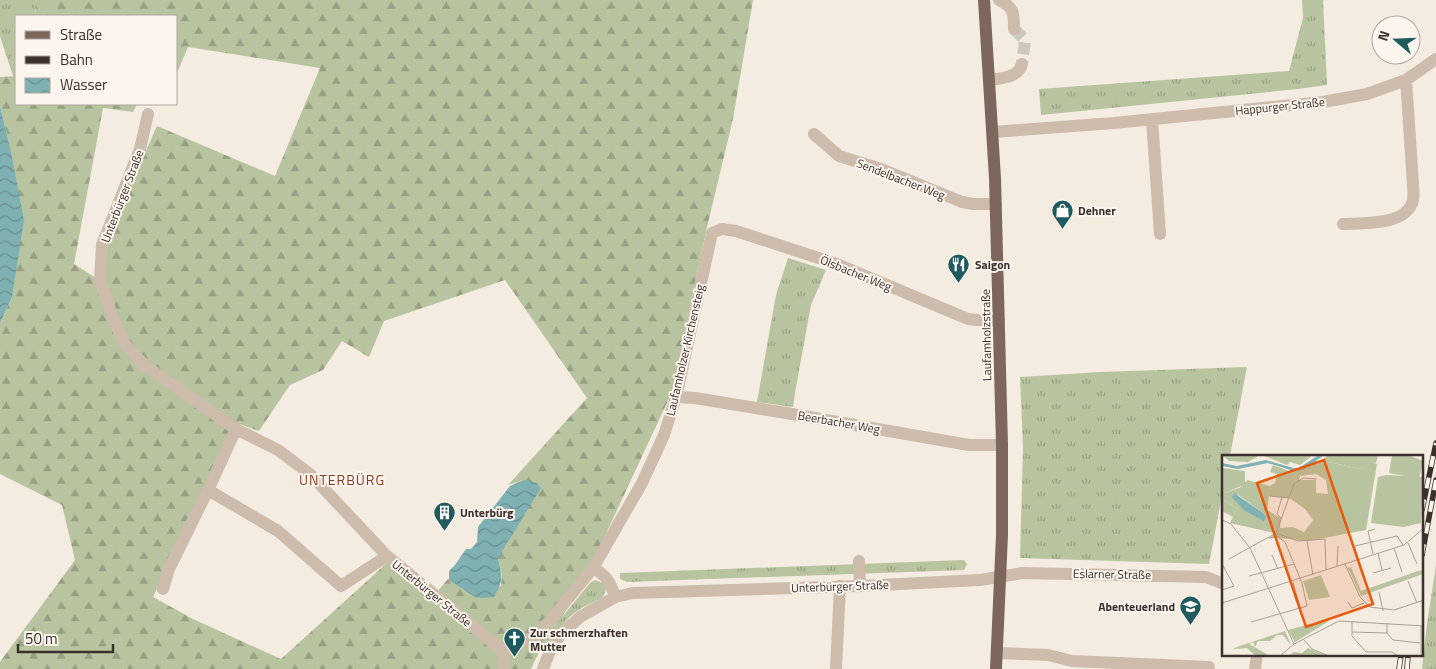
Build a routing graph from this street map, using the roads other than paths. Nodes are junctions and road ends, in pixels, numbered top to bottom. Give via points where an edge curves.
1 (984, 0) edge
2 (999, 0) edge
3 (1014, 29) tunnel mouth
4 (1436, 59) edge
5 (1022, 64) dead end
6 (990, 80) junction
7 (1406, 80) junction
8 (148, 114) dead end
9 (1152, 119) junction
10 (993, 132) junction
11 (814, 134) dead end
12 (996, 204) junction
13 (1343, 224) dead end
14 (712, 233) joint
15 (1160, 234) dead end
16 (999, 321) junction
17 (676, 398) junction
18 (236, 429) junction
19 (1002, 445) junction
20 (208, 490) junction
21 (387, 556) junction
22 (859, 561) dead end
23 (593, 568) junction
24 (1000, 576) junction
25 (1222, 583) edge
26 (840, 586) junction
27 (860, 586) junction
28 (163, 589) dead end
29 (615, 597) junction
30 (503, 651) junction
31 (997, 653) junction
32 (1257, 656) edge
33 (1209, 667) dead end
34 (504, 669) edge
35 (543, 669) edge
36 (836, 669) edge
37 (996, 669) edge
38 (1255, 669) edge

1 - 6 main road, Laufamholzstraße
2 - 3 street via 1014,13
4 - 7 street, Happurger Straße
5 - 6 street via 1020,71 1013,75
6 - 10 main road, Laufamholzstraße
7 - 9 street, Happurger Straße via 1367,94 1324,102
7 - 13 street via 1413,202 1404,215 1388,221
8 - 18 street, Unterbürger Straße via 140,148 102,245 100,281 125,344 144,365
9 - 10 street, Happurger Straße
9 - 15 street
10 - 12 main road, Laufamholzstraße
11 - 12 street, Sendelbacher Weg via 839,156 881,169 962,202
12 - 16 main road, Laufamholzstraße
14 - 16 street, Ölsbacher Weg via 722,229 736,231 837,264 968,318
14 - 17 street, Laufamholzer Kirchensteig
16 - 19 main road, Laufamholzstraße
17 - 19 street, Beerbacher Weg via 695,398 969,445
17 - 23 street, Laufamholzer Kirchensteig via 664,435 642,483
18 - 20 street
18 - 21 street, Unterbürger Straße via 278,450 310,474
19 - 24 main road, Laufamholzstraße
20 - 21 street via 278,531 341,586
20 - 28 street via 169,569
21 - 30 street, Unterbürger Straße
22 - 27 street
23 - 29 street via 606,577
23 - 30 street via 538,636
24 - 25 street, Eslarner Straße via 1023,573 1178,576 1206,577
24 - 27 street, Unterbürger Straße via 980,580
24 - 31 main road, Laufamholzstraße
26 - 27 street, Unterbürger Straße
26 - 29 street, Unterbürger Straße via 633,593
26 - 36 street
29 - 35 street, Unterbürger Straße via 580,616 562,634
30 - 34 street
31 - 33 street via 1072,661
31 - 37 main road, Laufamholzstraße
32 - 38 street

